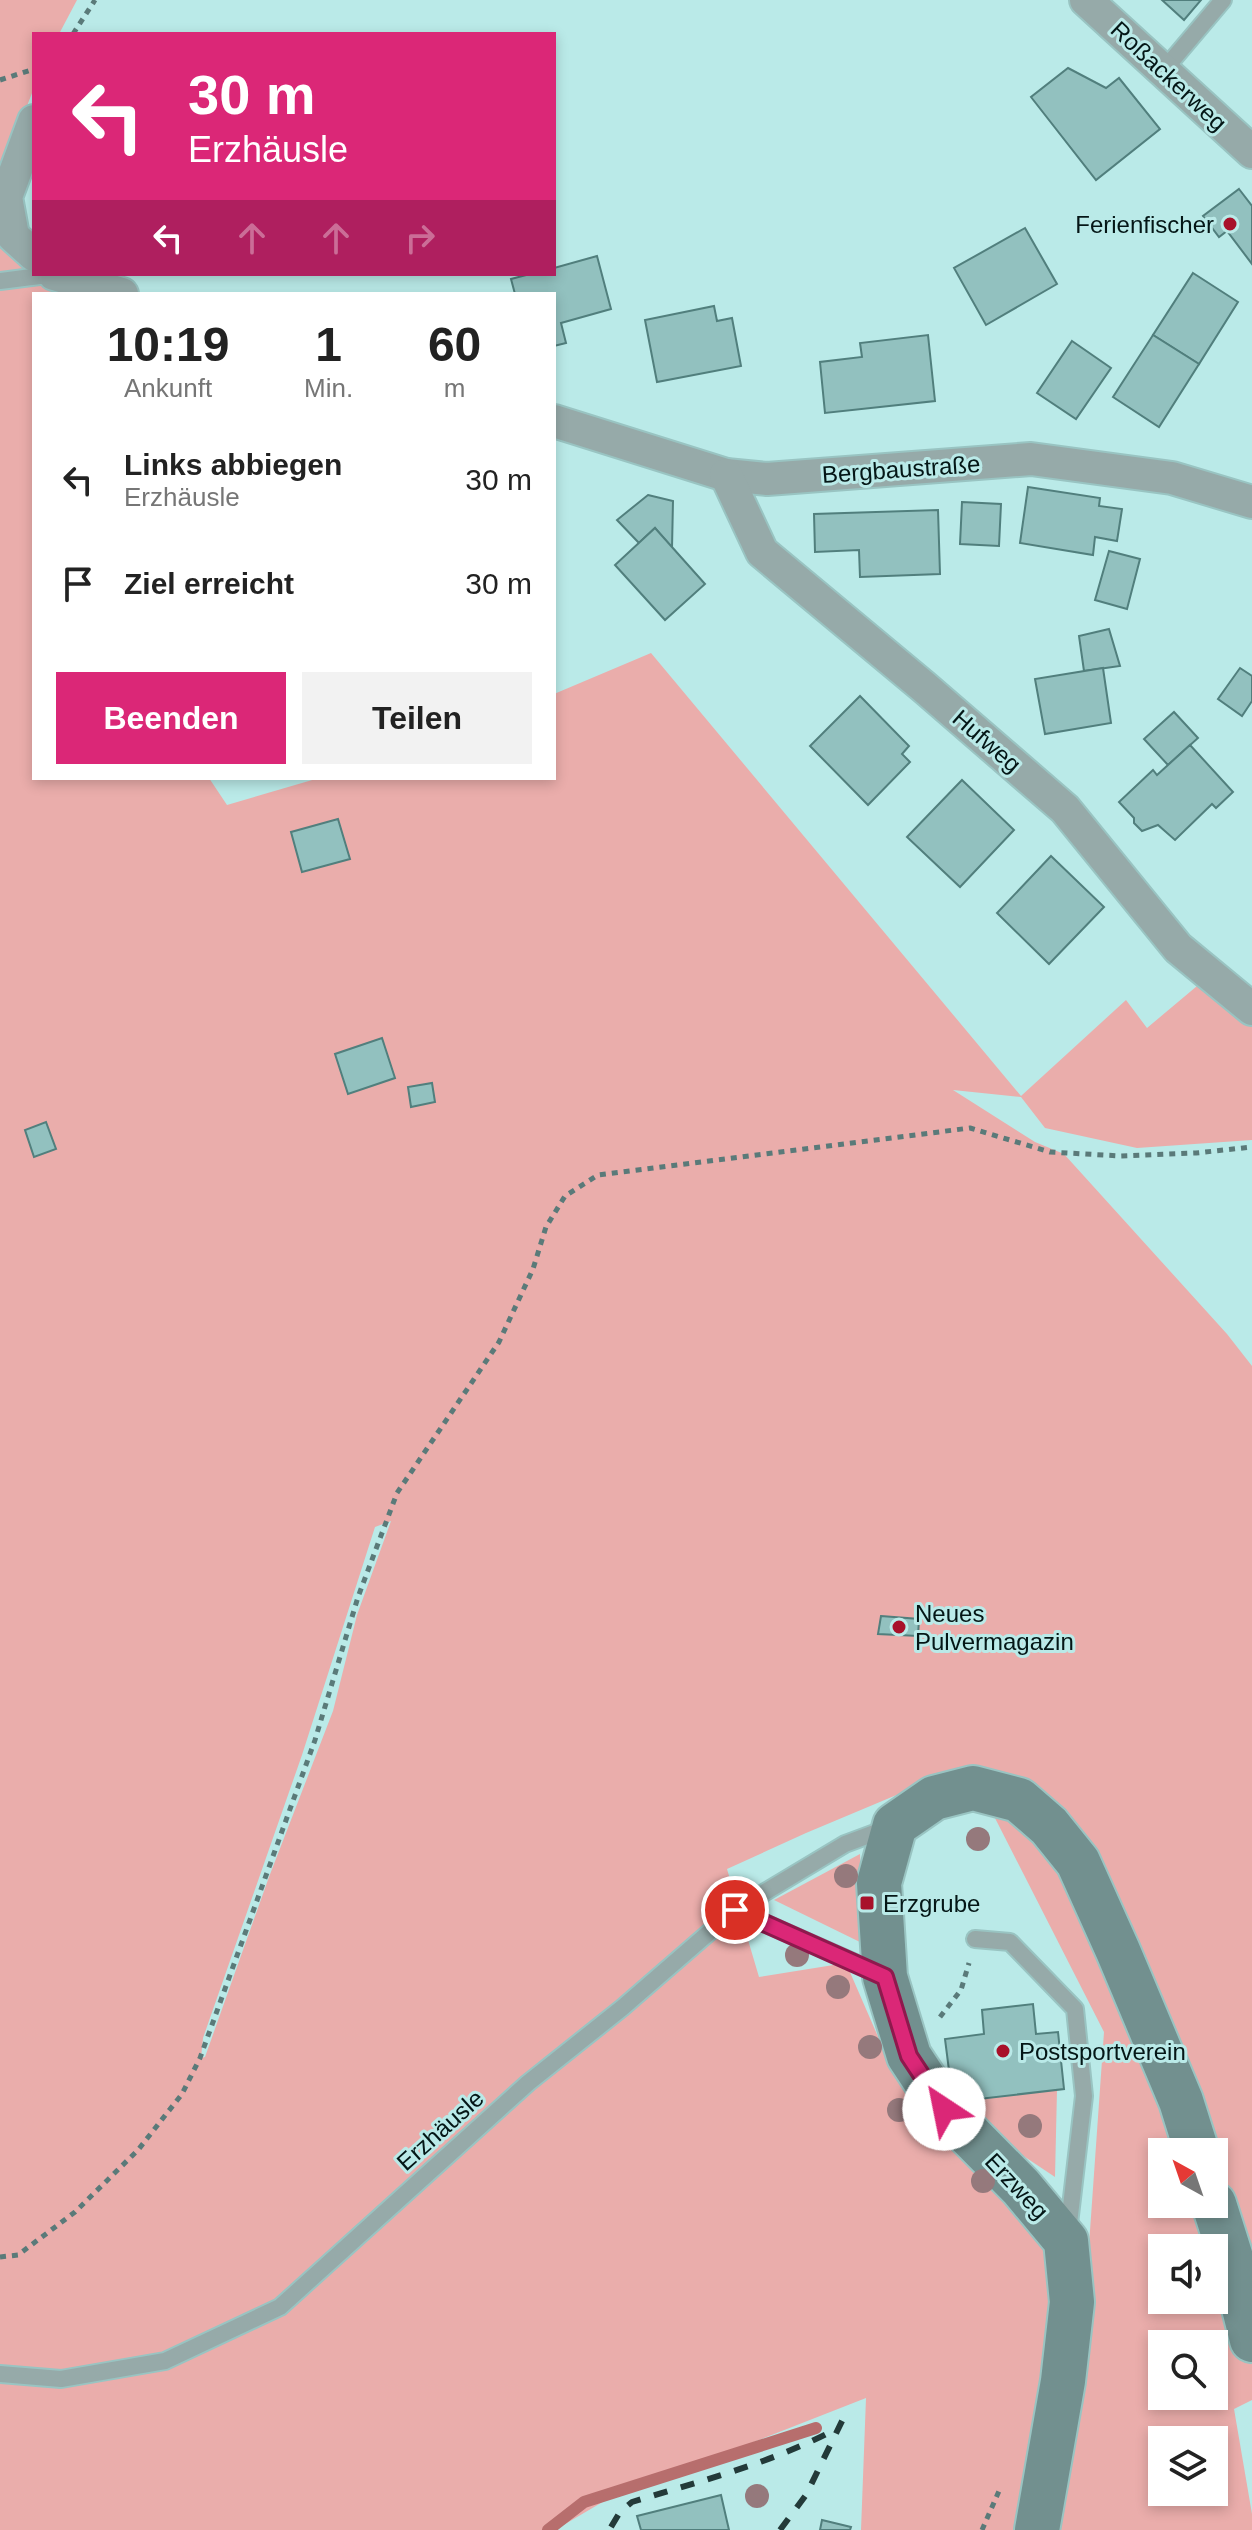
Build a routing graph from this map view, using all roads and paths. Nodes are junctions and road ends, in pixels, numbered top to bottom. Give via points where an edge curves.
1 (95, 0) edge
2 (1086, 0) edge
3 (1223, 0) edge
4 (74, 32) edge
5 (32, 70) edge
6 (1163, 71) junction
7 (0, 80) edge
8 (32, 126) edge
9 (1252, 152) edge
10 (32, 253) edge
11 (39, 276) edge
12 (61, 276) edge
13 (0, 281) edge
14 (115, 292) edge
15 (556, 422) edge
16 (726, 475) junction
17 (1252, 502) edge
18 (1252, 1009) edge
19 (1252, 1147) edge
20 (895, 1825) junction
21 (735, 1910) junction
22 (975, 1939) joint
23 (885, 1977) junction
24 (909, 2056) junction
25 (1193, 2138) edge
26 (1218, 2218) edge
27 (1066, 2241) junction
28 (0, 2257) edge
29 (1252, 2340) edge
30 (0, 2374) edge
31 (1037, 2530) edge

1 - 4 path
2 - 6 street, Roßackerweg
3 - 6 lane
5 - 7 path
6 - 9 street, Roßackerweg
8 - 10 street via 6,197 13,236
11 - 13 lane
12 - 14 street
15 - 16 street, Bergbaustraße
16 - 17 street, Bergbaustraße via 767,479 1031,459 1172,478
16 - 18 street, Hufweg via 762,552 1065,809 1178,948
19 - 28 path via 1121,1156 1050,1152 970,1128 598,1175 565,1196 546,1227 499,1342 397,1493 358,1597 315,1740 200,2058 182,2094 138,2150 75,2212 18,2255
20 - 21 lane, Erzhäusle via 845,1844
20 - 23 street, Erzweg via 879,1883
20 - 25 street via 934,1798 973,1788 1019,1800 1049,1826 1078,1862
21 - 23 lane
21 - 30 lane, Erzhäusle via 528,2083 280,2307 165,2361 61,2379
22 - 24 path via 961,1990
22 - 27 lane via 1010,1942 1075,2009 1084,2096
23 - 24 street, Erzweg
24 - 27 street, Erzweg via 944,2109
26 - 29 street
27 - 31 street, Erzweg via 1072,2302

